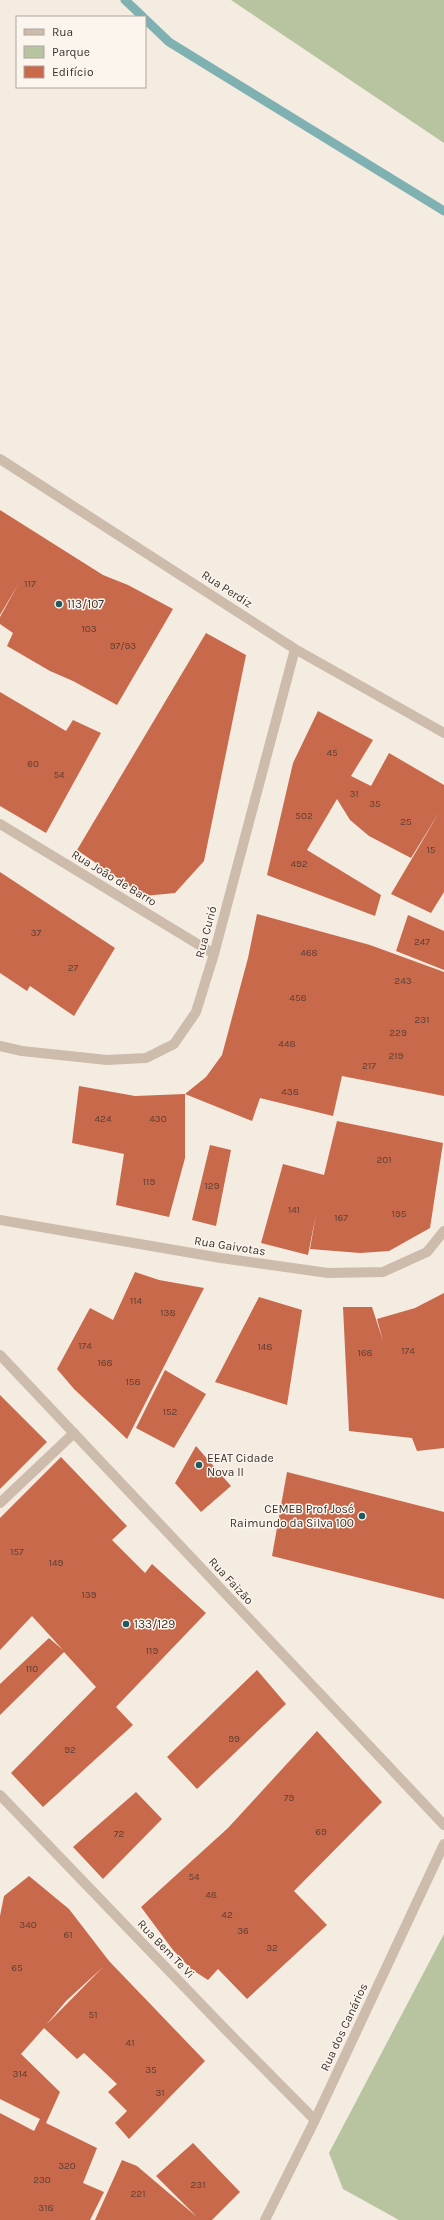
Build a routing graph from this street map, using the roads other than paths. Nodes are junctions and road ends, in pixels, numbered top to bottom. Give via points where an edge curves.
1 (0, 458) edge
2 (295, 648) junction
3 (444, 733) edge
4 (0, 824) edge
5 (214, 954) junction
6 (0, 1046) edge
7 (0, 1220) edge
8 (444, 1231) edge
9 (0, 1355) edge
10 (74, 1433) junction
11 (0, 1503) edge
12 (0, 1795) edge
13 (444, 1825) edge
14 (444, 1844) edge
15 (315, 2120) junction
16 (265, 2220) edge

1 - 2 street, Rua Perdiz
2 - 3 street, Rua Perdiz
2 - 5 street, Rua Curió
4 - 5 street, Rua João de Barro
5 - 6 street, Rua Curió via 196,1012 174,1044 146,1058 107,1060 22,1051
7 - 8 street, Rua Gaivotas via 221,1258 328,1273 383,1272 427,1252
9 - 10 street, Rua Faizão
10 - 11 street
10 - 13 street, Rua Faizão
12 - 15 street, Rua Bem Te Vi
14 - 15 street, Rua dos Canários
15 - 16 street, Rua dos Canários

